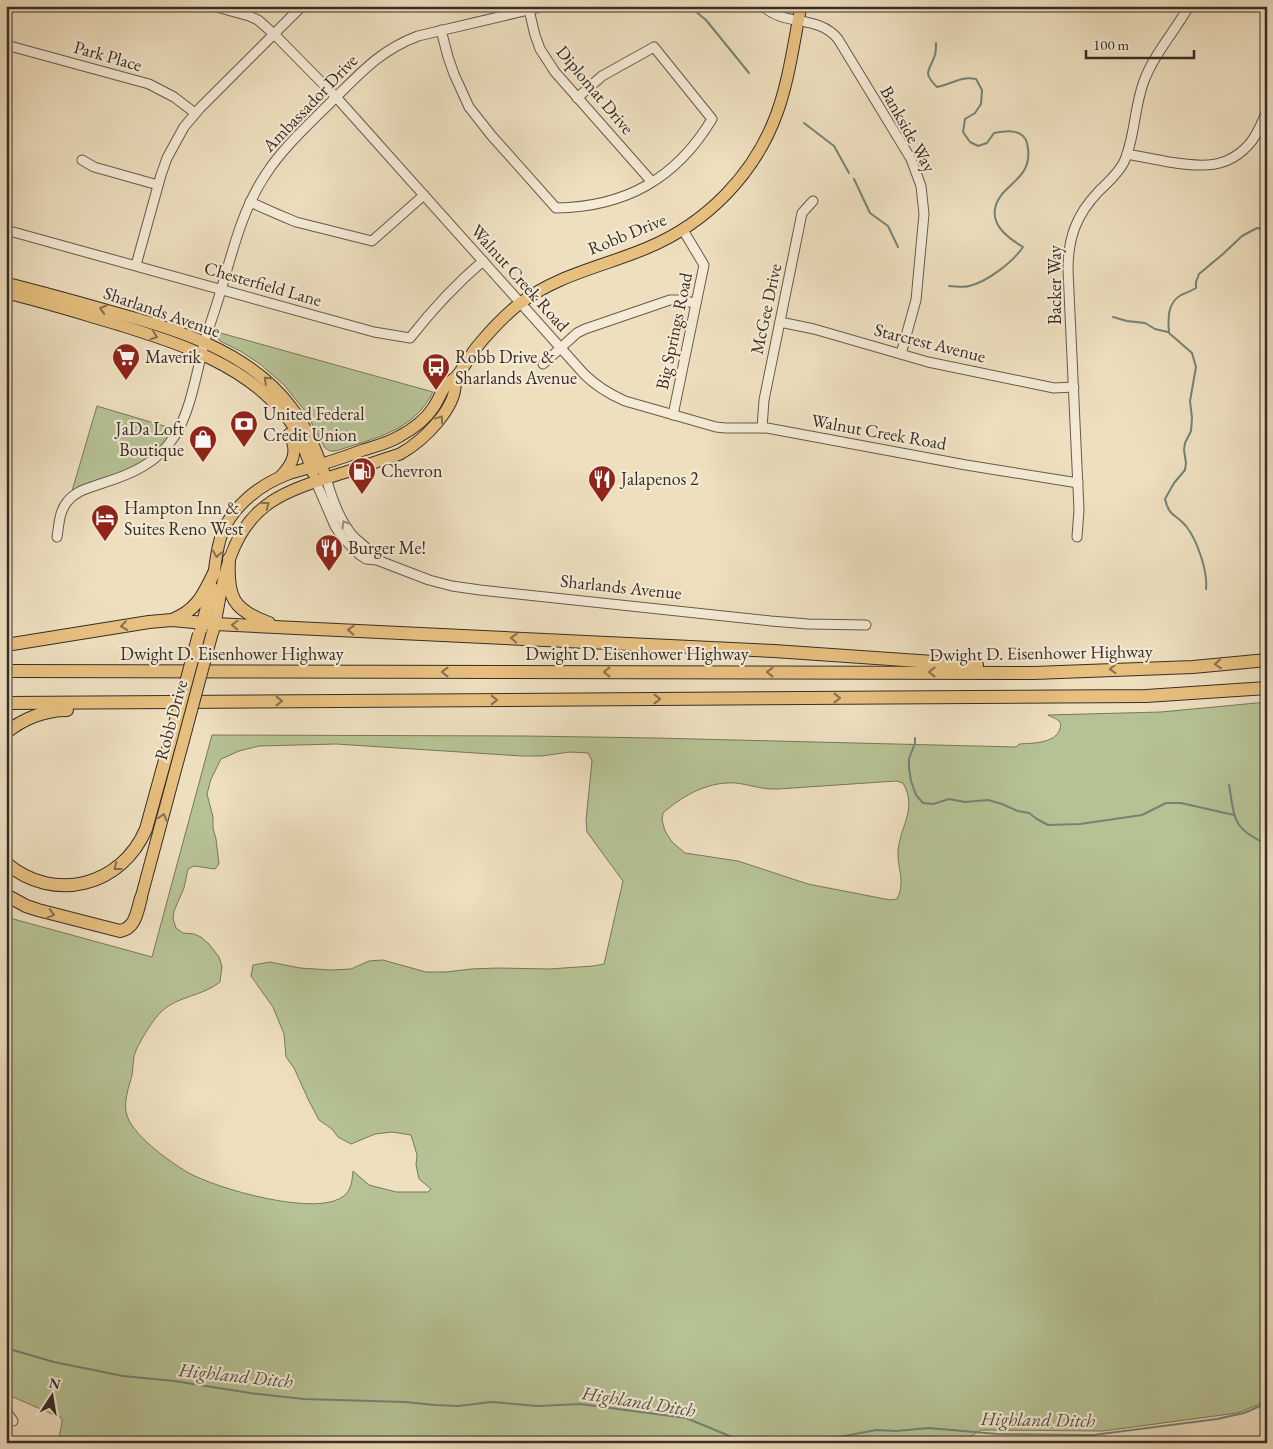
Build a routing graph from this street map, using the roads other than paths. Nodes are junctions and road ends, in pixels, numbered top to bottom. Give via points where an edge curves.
1 (213, 6) edge
2 (302, 6) edge
3 (545, 6) edge
4 (763, 6) edge
5 (802, 6) edge
6 (1189, 6) edge
7 (529, 10) junction
8 (799, 20) junction
9 (441, 30) junction
10 (274, 34) junction
11 (6, 44) edge
12 (336, 97) junction
13 (577, 98) junction
14 (1267, 111) edge
15 (195, 113) junction
16 (1127, 154) junction
17 (82, 160) dead end
18 (652, 182) junction
19 (158, 185) junction
20 (424, 195) junction
21 (813, 200) dead end
22 (250, 202) junction
23 (6, 230) edge
24 (683, 230) junction
25 (483, 261) junction
26 (136, 265) junction
27 (6, 283) edge
28 (221, 290) junction
29 (6, 293) edge
30 (521, 303) junction
31 (696, 303) junction
32 (780, 322) junction
33 (561, 348) junction
34 (203, 349) junction
35 (901, 354) junction
36 (543, 364) dead end
37 (455, 379) junction
38 (1074, 387) junction
39 (262, 392) junction
40 (674, 415) junction
41 (762, 428) junction
42 (316, 466) junction
43 (279, 478) junction
44 (321, 480) junction
45 (1078, 483) junction
46 (1077, 537) dead end
47 (57, 538) dead end
48 (229, 559) junction
49 (214, 573) junction
50 (172, 620) junction
51 (866, 625) dead end
52 (291, 627) junction
53 (207, 629) junction
54 (6, 645) edge
55 (1267, 660) edge
56 (6, 671) edge
57 (1034, 673) junction
58 (1267, 688) edge
59 (231, 701) junction
60 (6, 703) edge
61 (6, 733) edge
62 (177, 742) junction
63 (6, 863) edge
64 (6, 895) edge
65 (141, 898) joint
66 (6, 1411) edge
67 (13, 1421) dead end

1 - 10 street, Walnut Creek Road via 249,16
2 - 10 street
3 - 7 street, Ambassador Drive
4 - 8 street, Bankside Way via 776,16
5 - 8 main road, Robb Drive
6 - 16 street, Backer Way via 1146,76
7 - 9 street, Ambassador Drive
7 - 13 street, Diplomat Drive via 535,35 547,61
8 - 24 main road, Robb Drive via 783,96 760,151 724,197
8 - 35 street, Bankside Way via 821,25 838,39 917,172 924,224 916,300
9 - 12 street, Ambassador Drive via 389,49
9 - 18 street via 454,74 469,106 490,135 556,208 606,202
10 - 12 street, Walnut Creek Road
10 - 15 street
11 - 15 street, Park Place via 149,84 174,96
12 - 20 street, Walnut Creek Road
12 - 22 street, Ambassador Drive via 291,142
13 - 18 street, Diplomat Drive
13 - 18 street via 602,76 654,47 712,120 681,160
14 - 16 street via 1251,141 1234,157 1222,162 1191,166
15 - 19 street via 175,142
16 - 38 street, Backer Way via 1119,171 1084,208 1070,242 1068,270
17 - 19 street via 94,167
19 - 26 street
20 - 22 street via 372,240 296,222
20 - 25 street, Walnut Creek Road
21 - 32 street, McGee Drive via 802,212
22 - 28 street, Ambassador Drive
23 - 26 street, Chesterfield Lane
24 - 30 main road, Robb Drive via 646,248 556,281
24 - 31 street, Big Springs Road via 704,265
25 - 28 street, Chesterfield Lane via 428,314 410,338 374,332
25 - 30 street, Walnut Creek Road
26 - 28 street, Chesterfield Lane
34 -> 27 main road, Sharlands Avenue via 174,330
28 - 34 street, Ambassador Drive
29 -> 34 main road, Sharlands Avenue
30 - 33 street, Walnut Creek Road
30 - 37 main road, Robb Drive via 489,332
31 - 33 street via 670,300 585,328
31 - 40 street, Big Springs Road
32 - 35 street, Starcrest Avenue
32 - 41 street, McGee Drive via 764,400
33 - 36 street
33 - 40 street, Walnut Creek Road via 602,390 625,401
34 - 39 main road, Sharlands Avenue
42 -> 34 main road, Sharlands Avenue via 308,433 292,407 273,386 240,361
34 - 47 street, Ambassador Drive via 182,423 168,446 137,470 72,496 63,509
35 - 38 street, Starcrest Avenue via 1054,388
37 - 42 main road, Robb Drive via 449,382 424,420 402,436
44 -> 37 main road, Robb Drive via 400,454 420,442 446,409 456,386
38 - 45 street, Backer Way
39 - 42 main road, Sharlands Avenue via 290,421
39 - 43 main road via 294,444 294,459
40 - 41 street, Walnut Creek Road via 725,428
41 - 45 street, Walnut Creek Road
42 - 43 main road, Robb Drive
42 - 44 main road, Sharlands Avenue
43 -> 49 main road, Robb Drive via 243,502 229,519 219,542
48 -> 44 main road, Robb Drive via 243,530 264,506 284,493
44 - 51 street, Sharlands Avenue via 330,516 342,537 360,555 452,586 771,621
45 - 46 street, Backer Way
48 - 52 highway via 230,591 241,609 268,623
48 - 53 main road, Robb Drive
49 - 50 highway via 200,601
49 - 53 highway
50 - 53 highway
50 -> 54 highway
52 -> 53 highway
57 -> 52 highway via 973,665 774,650
53 - 62 highway, bridge
55 -> 57 highway, Dwight D. Eisenhower Highway via 1193,667
57 -> 56 highway, Dwight D. Eisenhower Highway
59 -> 58 highway via 1146,696
59 - 60 highway
59 - 61 highway via 209,708 60,710 32,717
62 -> 63 highway via 141,840 115,870 86,883 67,886 29,878
65 -> 62 main road, Robb Drive
64 -> 65 highway via 38,910 120,931 128,929 133,922
66 - 67 street

